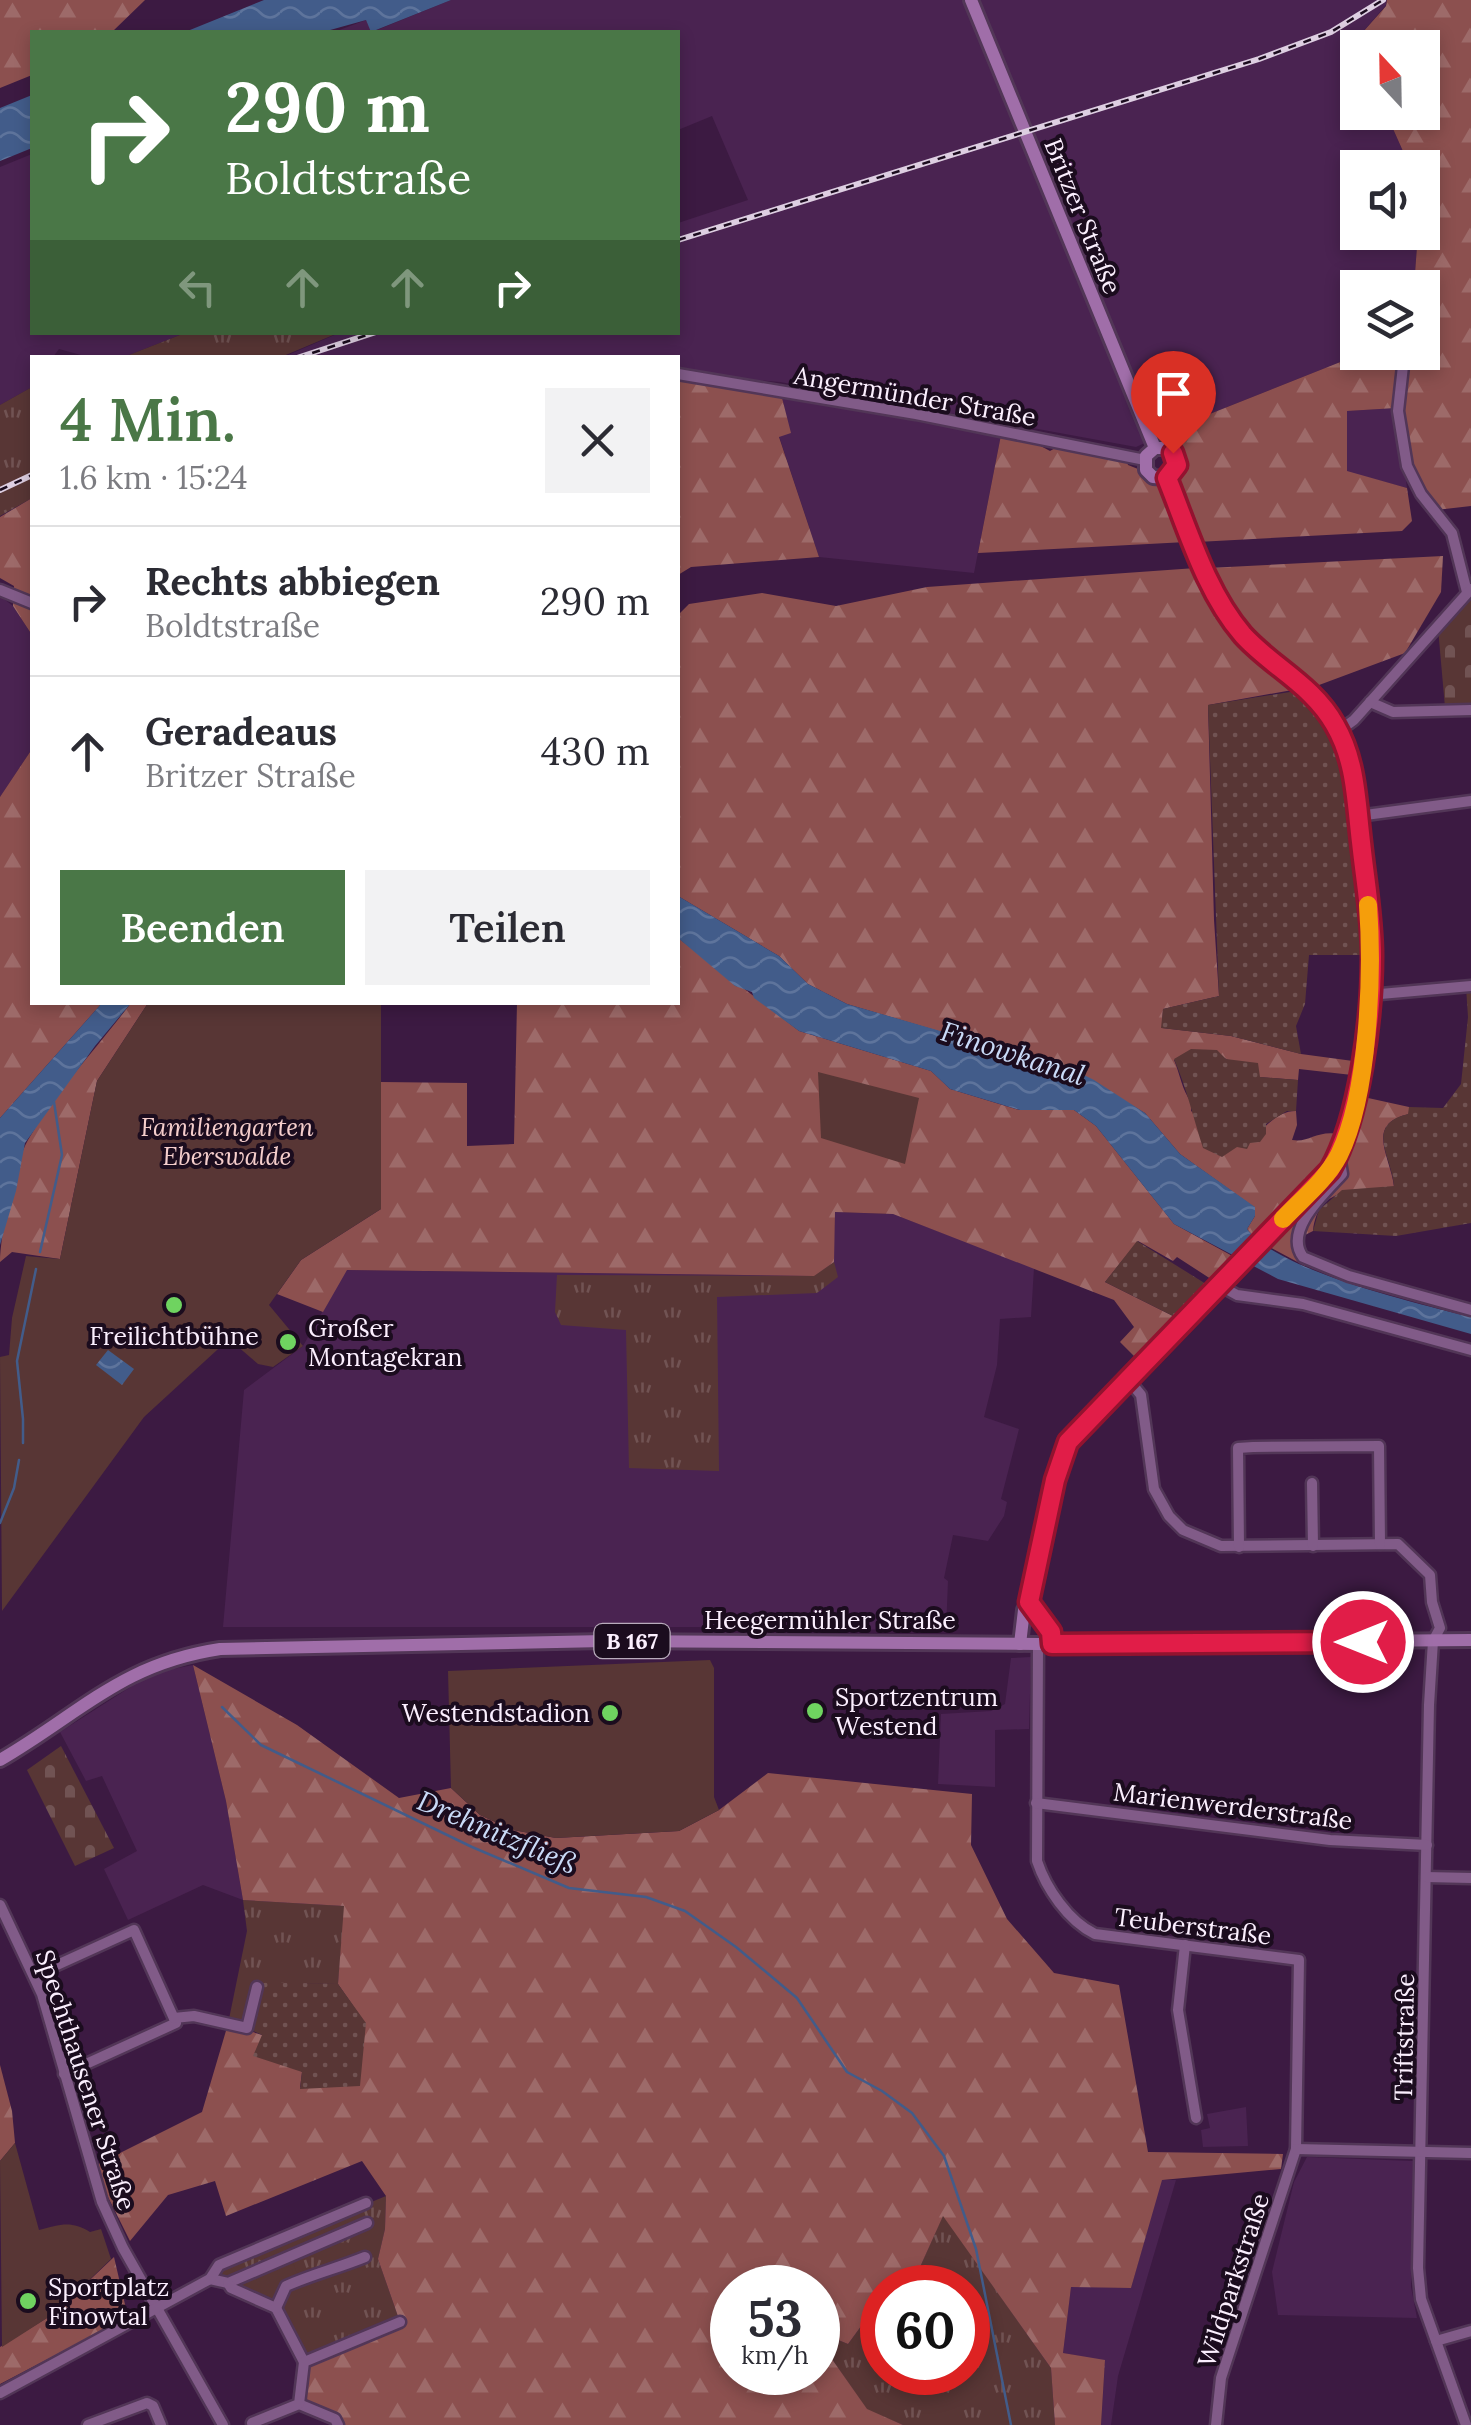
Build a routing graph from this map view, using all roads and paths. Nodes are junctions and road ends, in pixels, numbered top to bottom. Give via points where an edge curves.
1 (971, 0) edge
2 (1403, 370) edge
3 (680, 374) edge
4 (1155, 448) junction
5 (1145, 460) junction
6 (1167, 478) junction
7 (0, 590) edge
8 (1469, 590) edge
9 (30, 602) edge
10 (1370, 702) junction
11 (1471, 710) edge
12 (1339, 731) junction
13 (1471, 801) edge
14 (1358, 816) junction
15 (1471, 986) edge
16 (1369, 996) junction
17 (1339, 1155) junction
18 (1219, 1286) junction
19 (1471, 1310) edge
20 (1471, 1350) edge
21 (1127, 1378) junction
22 (1312, 1484) dead end
23 (1380, 1544) junction
24 (1313, 1546) junction
25 (1240, 1547) junction
26 (1029, 1602) junction
27 (1471, 1640) edge
28 (1433, 1641) junction
29 (1020, 1644) junction
30 (1045, 1644) junction
31 (0, 1760) edge
32 (1036, 1803) junction
33 (1427, 1845) junction
34 (1426, 1877) junction
35 (1471, 1878) edge
36 (0, 1905) edge
37 (1185, 1945) junction
38 (1299, 1960) joint
39 (36, 1974) junction
40 (256, 1987) dead end
41 (175, 2020) junction
42 (64, 2074) junction
43 (1196, 2118) dead end
44 (1296, 2149) junction
45 (1422, 2151) junction
46 (1471, 2153) edge
47 (366, 2203) dead end
48 (344, 2213) junction
49 (368, 2223) dead end
50 (352, 2230) junction
51 (366, 2258) dead end
52 (210, 2279) junction
53 (228, 2282) junction
54 (156, 2306) junction
55 (276, 2308) junction
56 (400, 2322) dead end
57 (1471, 2330) edge
58 (1436, 2341) junction
59 (304, 2362) junction
60 (0, 2392) edge
61 (300, 2404) junction
62 (88, 2425) edge
63 (161, 2425) edge
64 (223, 2425) edge
65 (253, 2425) edge
66 (338, 2425) edge
67 (1216, 2425) edge
68 (1466, 2425) edge

1 - 4 main road, Britzer Straße
2 - 8 street via 1398,410 1407,466 1452,533
3 - 5 street, Angermünder Straße
4 - 5 main road
4 - 6 main road, Britzer Straße via 1176,456
5 - 6 main road, Britzer Straße via 1149,474
6 - 12 main road, Britzer Straße via 1226,612 1248,640 1308,690
7 - 9 street
8 - 10 street
10 - 11 street via 1393,712
10 - 12 street
12 - 14 main road, Britzer Straße via 1353,770
13 - 14 street
14 - 16 main road, Britzer Straße via 1372,955
15 - 16 street
16 - 17 main road, Britzer Straße via 1352,1120
17 - 18 main road, Britzer Straße
17 - 19 street via 1342,1174 1306,1214 1299,1252 1349,1276
18 - 20 street
18 - 21 main road, Britzer Straße
21 - 25 street via 1141,1396 1152,1480 1169,1516 1196,1538
21 - 26 main road, Britzer Straße via 1064,1449
22 - 24 street
23 - 24 street
23 - 25 street via 1379,1446 1238,1448
23 - 28 street, Triftstraße via 1403,1546 1430,1575 1440,1628
24 - 25 street
26 - 29 main road, Britzer Straße
26 - 30 main road via 1051,1632
27 - 28 main road, Heegermühler Straße / B 167
28 - 30 main road, Heegermühler Straße / B 167
28 - 33 street, Triftstraße
29 - 30 main road, Heegermühler Straße / B 167
29 - 31 main road, Heegermühler Straße / B 167 via 526,1642 190,1654 123,1679
30 - 32 street, Teuberstraße
32 - 33 street, Marienwerderstraße via 1330,1840
32 - 37 street, Teuberstraße via 1037,1860 1074,1919 1095,1934
33 - 34 street, Triftstraße
34 - 35 street
34 - 45 street, Triftstraße
36 - 39 street, Spechthausener Straße
37 - 38 street, Teuberstraße
37 - 43 street via 1178,2010
38 - 44 street, Wildparkstraße
39 - 41 street via 134,1930
39 - 42 street, Spechthausener Straße
40 - 41 street via 247,2028 194,2016
41 - 42 street
42 - 54 street, Spechthausener Straße via 102,2202
44 - 45 street
44 - 67 street, Wildparkstraße via 1221,2378
45 - 46 street
45 - 58 street, Triftstraße via 1418,2268
47 - 48 street
48 - 50 street
48 - 52 street via 219,2265
49 - 50 street
50 - 53 street
51 - 55 street via 286,2286
52 - 53 street
52 - 54 street
53 - 55 street
54 - 60 street
54 - 64 street, Spechthausener Straße
55 - 59 street
56 - 59 street
57 - 58 street
58 - 68 street, Triftstraße
59 - 61 street
61 - 65 street
61 - 66 street
62 - 63 street via 146,2402

